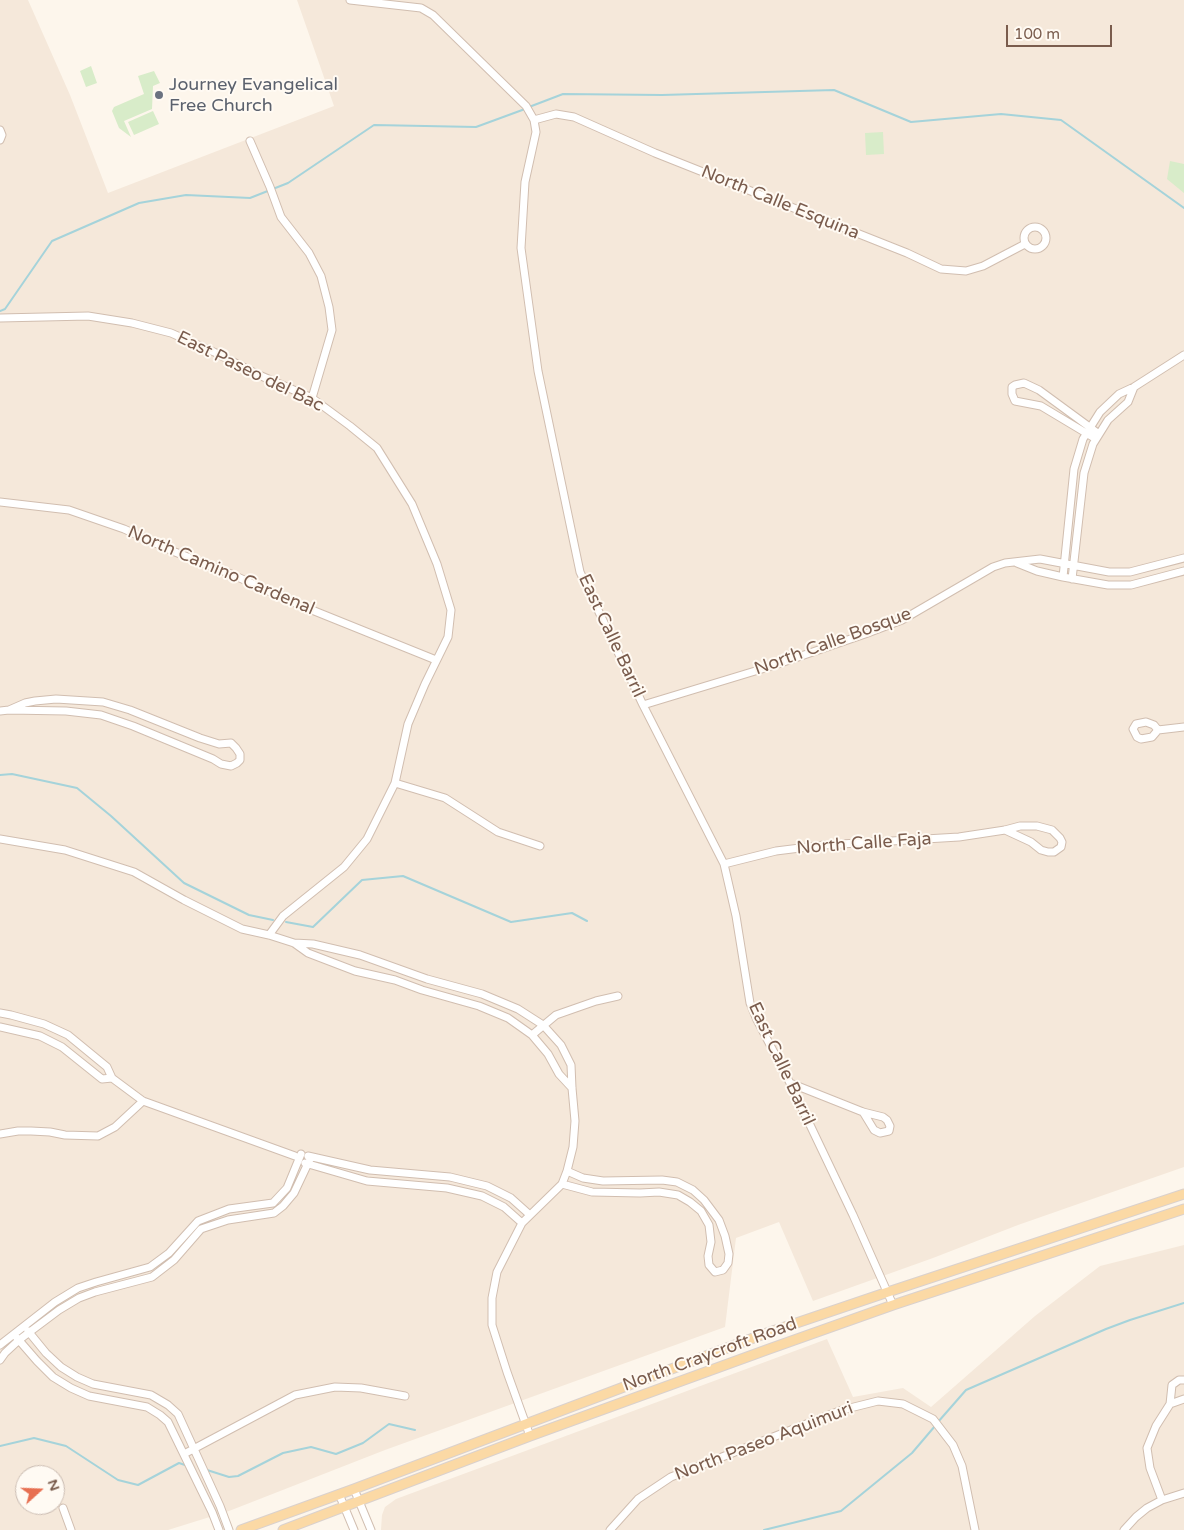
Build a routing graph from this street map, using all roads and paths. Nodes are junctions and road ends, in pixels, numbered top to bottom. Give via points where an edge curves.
1 (350, 0) edge
2 (534, 120) junction
3 (0, 130) edge
4 (0, 140) edge
5 (250, 142) dead end
6 (1025, 244) dead end
7 (0, 318) edge
8 (1184, 355) edge
9 (1134, 387) junction
10 (312, 398) junction
11 (1089, 430) junction
12 (1098, 436) junction
13 (0, 502) edge
14 (1184, 558) edge
15 (1014, 562) junction
16 (1064, 563) junction
17 (1075, 565) junction
18 (1184, 572) edge
19 (1063, 577) junction
20 (1072, 579) junction
21 (436, 660) junction
22 (643, 705) junction
23 (9, 710) junction
24 (0, 711) edge
25 (1184, 727) edge
26 (1158, 730) dead end
27 (395, 783) junction
28 (1005, 830) junction
29 (0, 839) edge
30 (540, 846) dead end
31 (724, 864) junction
32 (269, 935) junction
33 (294, 943) junction
34 (618, 996) dead end
35 (0, 1013) edge
36 (543, 1025) junction
37 (0, 1027) edge
38 (532, 1035) junction
39 (112, 1078) junction
40 (790, 1083) junction
41 (572, 1088) junction
42 (143, 1101) junction
43 (863, 1112) dead end
44 (0, 1134) edge
45 (298, 1157) junction
46 (310, 1161) junction
47 (567, 1171) junction
48 (420, 1175) junction
49 (562, 1184) junction
50 (415, 1185) junction
51 (1184, 1194) edge
52 (1184, 1209) edge
53 (530, 1215) junction
54 (522, 1223) junction
55 (888, 1292) junction
56 (893, 1305) junction
57 (24, 1326) junction
58 (14, 1333) junction
59 (29, 1333) junction
60 (19, 1340) junction
61 (0, 1345) edge
62 (0, 1360) edge
63 (1184, 1380) edge
64 (405, 1396) dead end
65 (1184, 1398) edge
66 (1170, 1404) junction
67 (526, 1424) junction
68 (530, 1436) junction
69 (193, 1448) junction
70 (184, 1454) junction
71 (354, 1489) junction
72 (1184, 1493) edge
73 (339, 1494) junction
74 (1162, 1500) junction
75 (358, 1502) junction
76 (344, 1507) junction
77 (65, 1514) edge
78 (71, 1530) edge
79 (219, 1530) edge
80 (229, 1530) edge
81 (241, 1530) edge
82 (284, 1530) edge
83 (354, 1530) edge
84 (371, 1530) edge
85 (610, 1530) edge
86 (975, 1530) edge
87 (1124, 1530) edge

1 - 2 street via 421,8 433,15 526,106
2 - 6 street, North Calle Esquina via 556,114 574,117 655,154 907,252 941,269 966,271 983,266
2 - 22 street, East Calle Barril via 536,132 525,182 521,248 538,371 580,572
3 - 4 street
5 - 10 street via 281,217 309,253 321,276 329,307 332,330
7 - 10 street, East Paseo del Bac via 88,316 132,323 171,333
8 - 9 street
9 - 11 street via 1119,394 1100,412
9 - 12 street via 1128,402 1108,420
10 - 21 street, East Paseo del Bac via 377,448 412,504 437,564 451,610 448,636
11 - 11 street via 1042,406 1015,401 1012,387 1024,384 1039,390
11 - 12 street
11 - 16 street via 1074,469
12 - 17 street via 1084,473
13 - 21 street, North Camino Cardenal via 69,510
14 - 17 street, North Calle Bosque via 1130,572 1109,572
15 - 16 street, North Calle Bosque via 1040,559
15 - 19 street
15 - 22 street, North Calle Bosque via 993,568 902,620 775,665
16 - 17 street, North Calle Bosque
16 - 19 street
17 - 20 street
18 - 20 street via 1131,585
19 - 20 street
21 - 27 street, East Paseo del Bac via 408,724
22 - 31 street, East Calle Barril
23 - 23 street via 101,714 222,764 231,766 240,760 240,754 231,743 219,744 200,738 104,702 50,700 25,703
23 - 24 street
25 - 26 street
27 - 30 street via 445,798 498,832
27 - 32 street, East Paseo del Bac via 367,839 344,867 283,916
28 - 28 street, North Calle Faja via 1041,850 1054,852 1061,847 1060,838 1046,828 1020,826
28 - 31 street, North Calle Faja via 959,837 824,845 776,851
29 - 32 street via 65,850 134,872 242,929
31 - 40 street, East Calle Barril via 750,1003
32 - 33 street
33 - 36 street via 313,944 360,956 482,994 518,1009
33 - 38 street via 355,971 479,1006 508,1018
34 - 36 street via 596,1000 556,1015
35 - 39 street via 44,1024 68,1035 107,1067
36 - 38 street
36 - 41 street via 561,1045 572,1065
37 - 39 street via 40,1036 62,1047 102,1080
38 - 41 street
39 - 42 street
40 - 43 street
40 - 55 street, East Calle Barril
41 - 47 street via 575,1121
42 - 44 street via 115,1127 98,1136 31,1131
42 - 45 street
45 - 46 street
45 - 57 street via 287,1188 273,1203 230,1209 198,1220 169,1253 150,1267 78,1288
46 - 48 street
46 - 50 street via 367,1181
46 - 59 street via 294,1193 274,1213 228,1220 201,1229 174,1260 152,1277 79,1298
47 - 49 street
47 - 49 street via 582,1178 603,1181 677,1182 693,1190 719,1220 729,1254 728,1264 715,1272 708,1265 709,1225 701,1211 678,1195 592,1192
48 - 50 street
48 - 53 street via 450,1177 487,1186 511,1198
49 - 53 street
50 - 54 street via 482,1196 504,1207
51 - 55 main road, North Craycroft Road
52 - 56 main road, North Craycroft Road
53 - 54 street
54 - 67 street via 497,1272 492,1298 492,1326
55 - 56 street, East Calle Barril
55 - 67 main road, North Craycroft Road via 764,1334
56 - 68 main road, North Craycroft Road
57 - 58 street
57 - 59 street
58 - 60 street
58 - 61 street
59 - 60 street
59 - 69 street via 61,1368 77,1377 93,1384 152,1395 168,1405 178,1414
60 - 62 street
60 - 70 street via 53,1377 71,1388 89,1396 147,1407 160,1415 168,1422
63 - 66 street via 1172,1385
64 - 69 street via 335,1387 295,1395
65 - 66 street
66 - 74 street via 1147,1448 1150,1468
67 - 68 street
67 - 71 main road, North Craycroft Road
68 - 75 main road, North Craycroft Road
69 - 70 street
69 - 80 street
70 - 79 street
71 - 73 main road, North Craycroft Road
71 - 75 street
72 - 74 street
73 - 76 street
73 - 81 main road, North Craycroft Road
74 - 87 street via 1141,1512
75 - 76 main road, North Craycroft Road
75 - 84 street
76 - 82 main road, North Craycroft Road
76 - 83 street
77 - 78 street
85 - 86 street, North Paseo Aquimuri via 638,1499 671,1477 842,1410 878,1402 903,1404 933,1419 953,1445 962,1466

